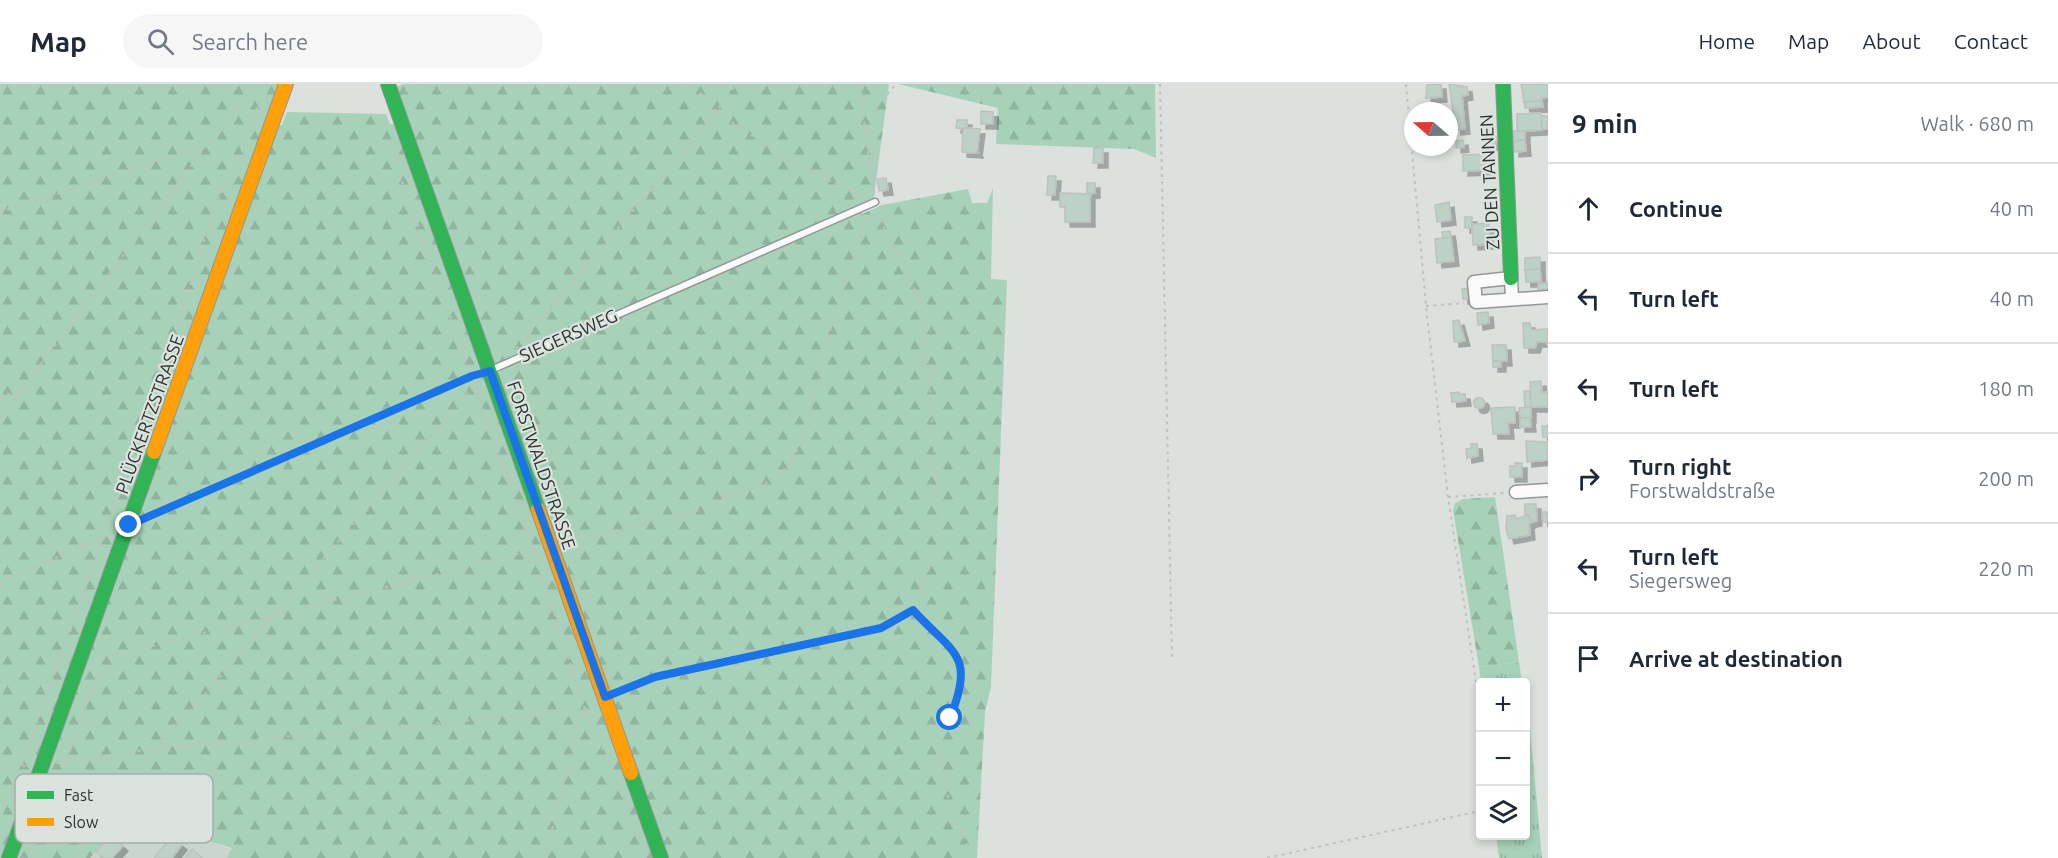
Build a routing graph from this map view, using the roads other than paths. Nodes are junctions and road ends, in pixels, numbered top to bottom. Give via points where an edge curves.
1 (286, 84) edge
2 (1503, 84) edge
3 (390, 90) edge
4 (875, 202) road end
5 (1511, 278) junction
6 (1548, 297) edge
7 (1512, 299) junction
8 (490, 371) junction
9 (1548, 490) edge
10 (1516, 492) road end
11 (38, 774) edge
12 (15, 841) edge
13 (9, 858) edge
14 (662, 858) edge

1 - 11 street, PLÜCKERTZSTRASSE
2 - 5 street, ZU DEN TANNEN
3 - 8 street, FORSTWALDSTRASSE
4 - 8 lane, SIEGERSWEG
5 - 7 street, ZU DEN TANNEN
5 - 7 street via 1474,282 1476,302
6 - 7 street
8 - 14 street, FORSTWALDSTRASSE
9 - 10 street
12 - 13 street, PLÜCKERTZSTRASSE

